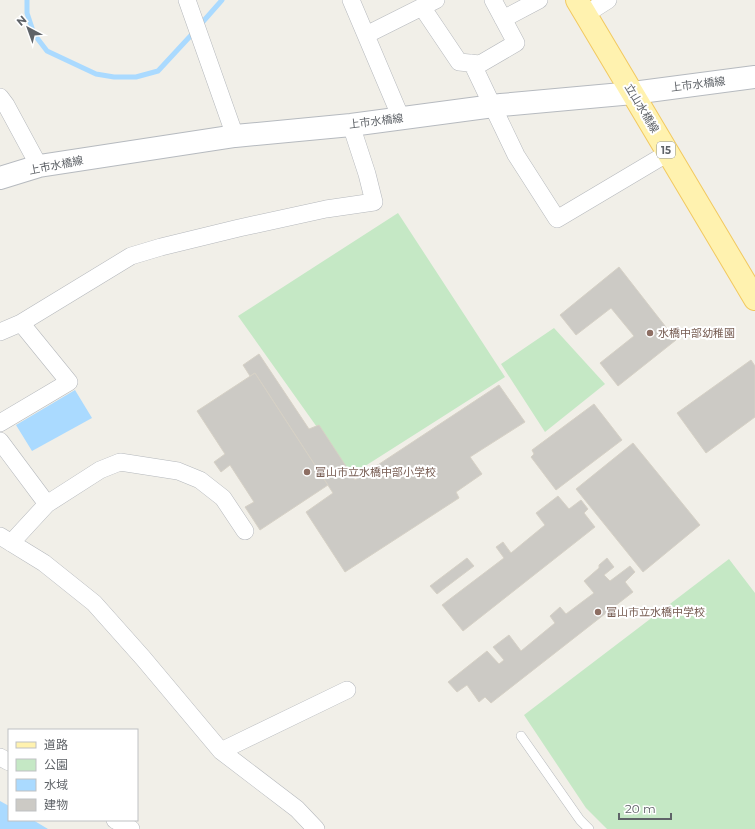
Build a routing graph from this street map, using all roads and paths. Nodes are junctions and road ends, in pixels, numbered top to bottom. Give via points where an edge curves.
1 (187, 0) edge
2 (351, 0) edge
3 (493, 0) edge
4 (539, 0) edge
5 (608, 0) edge
6 (429, 3) edge
7 (582, 7) edge
8 (503, 19) junction
9 (366, 35) junction
10 (472, 63) junction
11 (755, 78) edge
12 (633, 93) junction
13 (0, 97) edge
14 (492, 106) junction
15 (400, 118) junction
16 (352, 125) junction
17 (235, 136) junction
18 (668, 153) junction
19 (39, 166) junction
20 (0, 178) edge
21 (755, 299) edge
22 (21, 323) junction
23 (0, 332) edge
24 (0, 424) edge
25 (0, 441) edge
26 (47, 504) junction
27 (245, 531) dead end
28 (6, 540) edge
29 (347, 690) dead end
30 (521, 736) dead end
31 (221, 751) junction
32 (117, 821) edge
33 (131, 829) edge
34 (316, 829) edge
35 (589, 829) edge

1 - 17 street
2 - 9 street
3 - 8 street
4 - 8 street
5 - 7 street
6 - 9 street
6 - 10 street via 459,62
7 - 12 main road, 立山水橋線 / 15
8 - 10 street via 516,43 480,64
9 - 15 street
10 - 14 street
11 - 12 main road, 上市水橋線
12 - 14 main road, 上市水橋線
12 - 18 main road, 立山水橋線 / 15
13 - 19 street
14 - 15 main road, 上市水橋線
14 - 18 street via 516,155 557,219
15 - 16 main road, 上市水橋線
16 - 17 main road, 上市水橋線
16 - 22 street via 374,202 239,228 131,256
17 - 19 main road, 上市水橋線
18 - 21 main road, 立山水橋線 / 15
19 - 20 main road, 上市水橋線
22 - 23 street
22 - 24 street via 68,382
25 - 26 street
26 - 27 street via 100,470 120,462 178,471 200,480 223,498
26 - 28 street
28 - 31 street via 44,563 94,603
29 - 31 street
30 - 35 lane
31 - 34 street via 297,810
32 - 33 street

